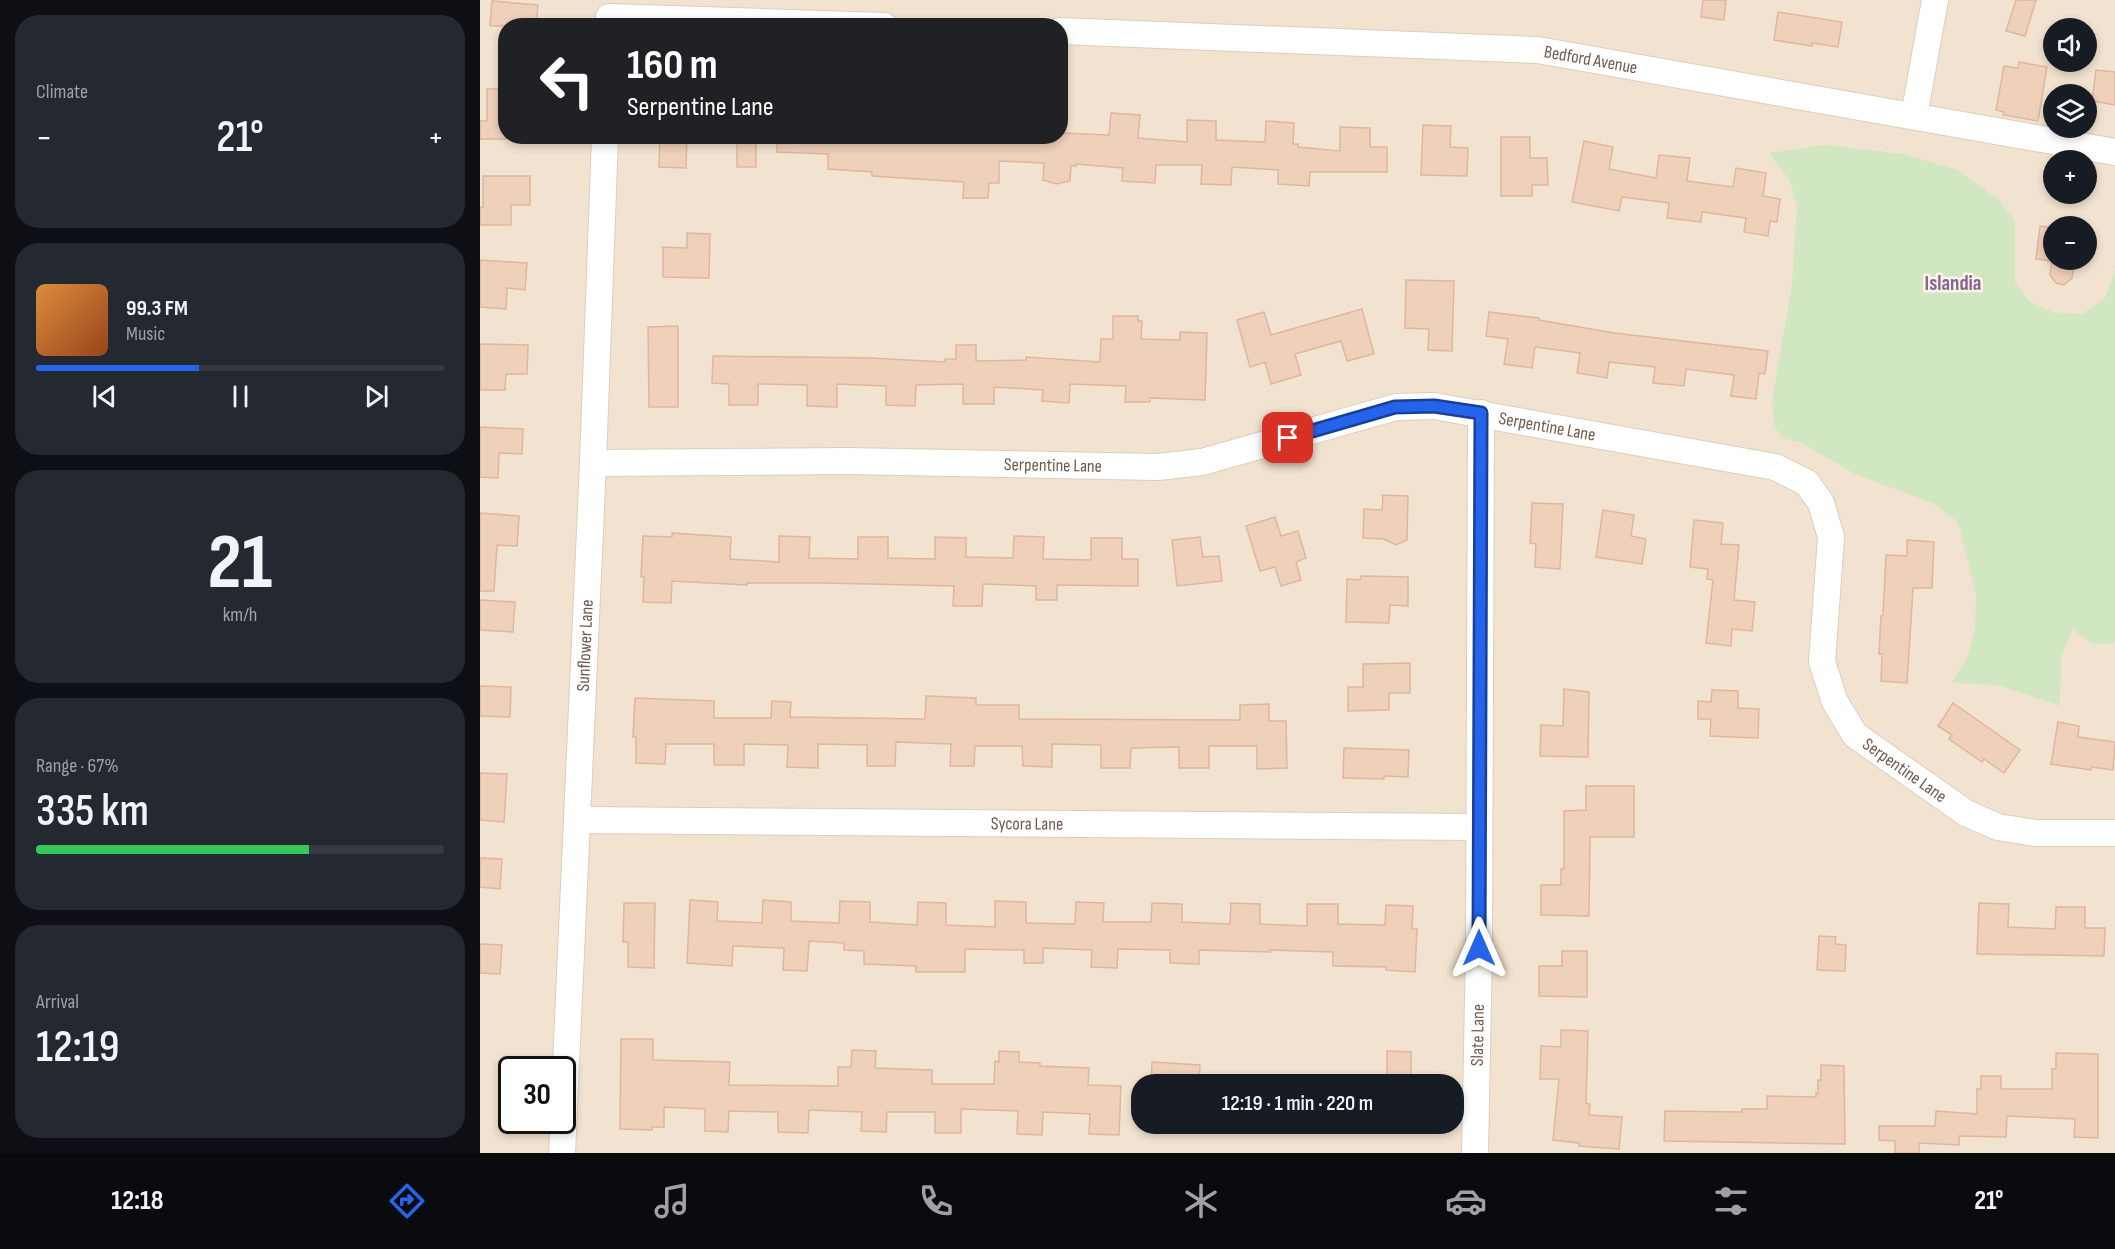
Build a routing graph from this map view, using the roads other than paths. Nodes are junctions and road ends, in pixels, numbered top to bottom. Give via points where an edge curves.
1 (1935, 0) edge
2 (609, 14) edge
3 (701, 18) edge
4 (1068, 31) edge
5 (1914, 116) junction
6 (605, 144) edge
7 (2115, 152) edge
8 (1481, 413) junction
9 (593, 463) junction
10 (577, 820) junction
11 (1478, 827) junction
12 (2115, 833) edge
13 (562, 1153) edge
14 (1475, 1153) edge

1 - 5 street
2 - 3 street
4 - 5 street, Bedford Avenue via 1538,50
5 - 7 street, Bedford Avenue
6 - 9 street, Sunflower Lane
8 - 9 street, Serpentine Lane via 1434,406 1395,407 1202,462 1158,467 847,461
8 - 11 street, Slate Lane
8 - 12 street, Serpentine Lane via 1775,466 1807,483 1821,503 1831,537 1822,662 1835,702 1855,735 1966,813 1998,827 2035,833
9 - 10 street, Sunflower Lane
10 - 11 street, Sycora Lane
10 - 13 street, Sunflower Lane
11 - 14 street, Slate Lane

